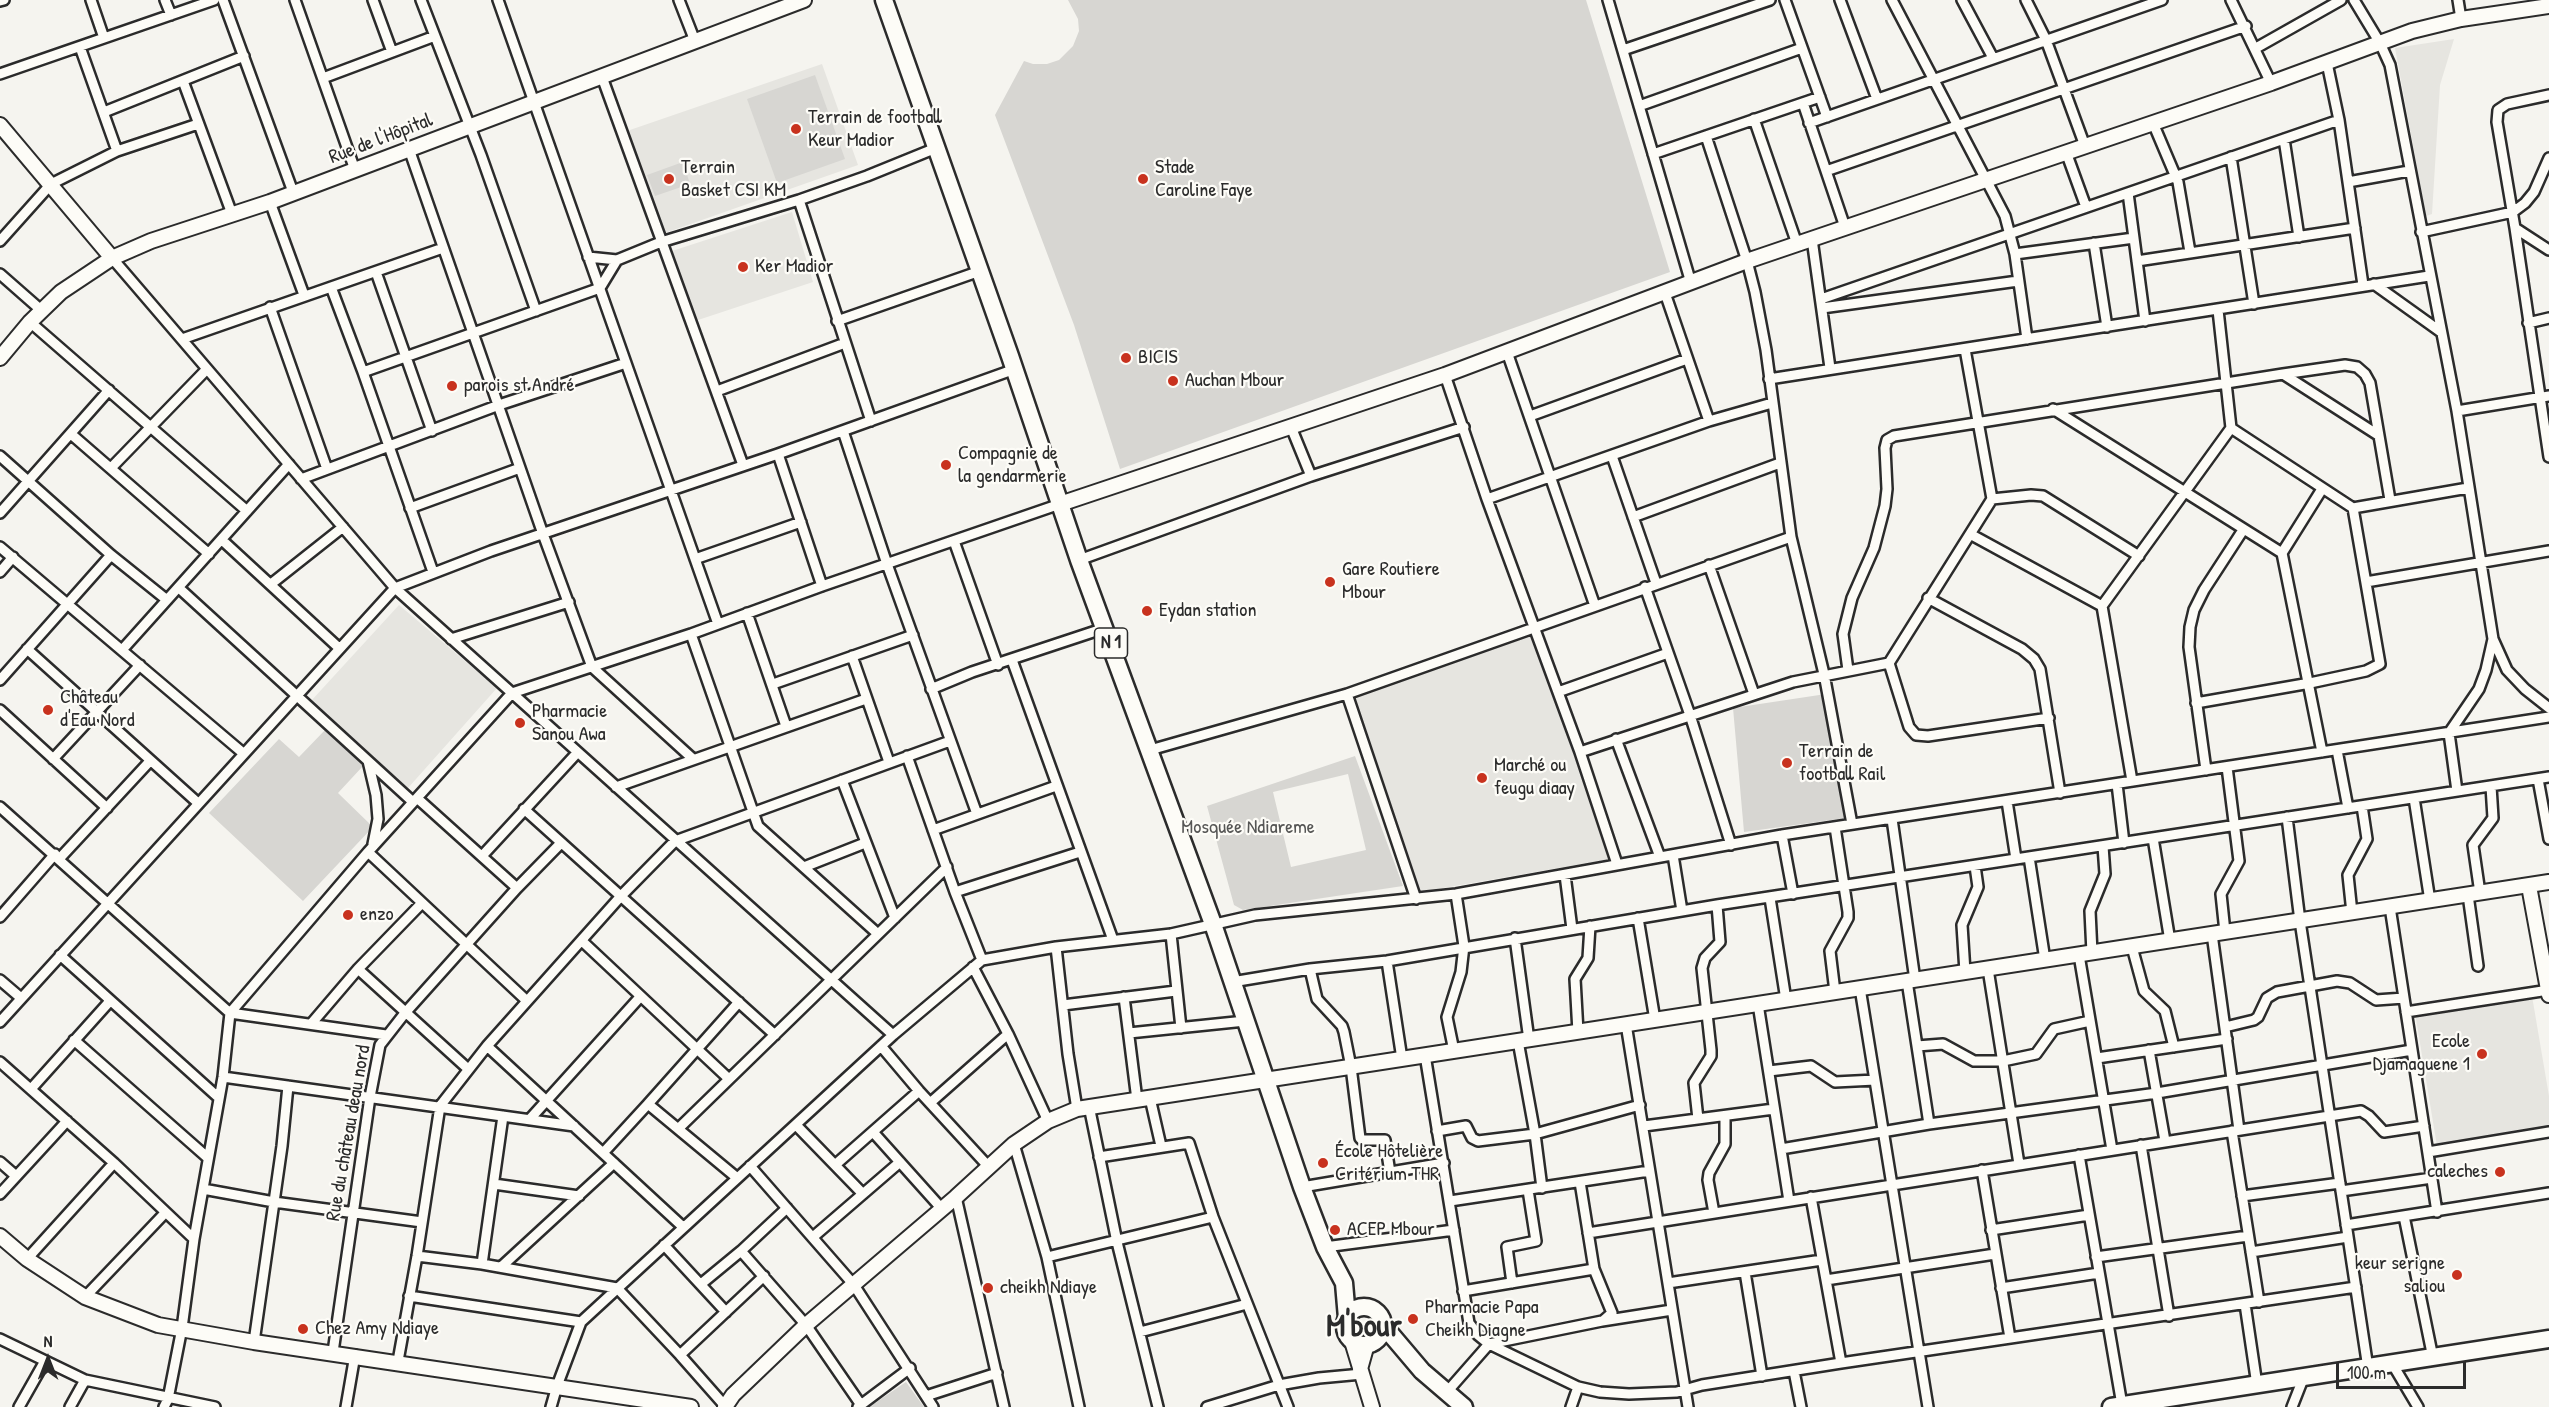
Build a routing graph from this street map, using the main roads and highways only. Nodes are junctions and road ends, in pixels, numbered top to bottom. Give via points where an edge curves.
1 (804, 0) edge
2 (884, 0) edge
3 (2549, 6) edge
4 (2, 132) edge
5 (112, 258) junction
6 (0, 358) edge
7 (1060, 504) junction
8 (2549, 882) edge
9 (2529, 886) junction
10 (2549, 992) edge
11 (1266, 1080) junction
12 (0, 1236) edge
13 (1344, 1284) junction
14 (1370, 1308) junction
15 (1347, 1318) junction
16 (1376, 1336) junction
17 (1351, 1338) junction
18 (2549, 1340) edge
19 (1361, 1371) junction
20 (2171, 1403) edge
21 (2116, 1406) edge
22 (691, 1407) edge
23 (725, 1407) edge
24 (1372, 1407) edge
25 (1464, 1407) edge

1 - 5 main road, Rue de l'Hôpital
2 - 7 highway, N 1
3 - 7 main road via 2461,19 2412,31 2271,83 1747,261 1445,375
4 - 5 main road
5 - 6 main road, Rue de l'Hôpital via 61,292
7 - 11 highway, N 1
8 - 9 main road
9 - 10 main road
9 - 11 main road
11 - 13 highway, N 1 via 1302,1187
11 - 23 main road via 1083,1108 1048,1120 988,1166 806,1325
12 - 22 main road via 85,1297 158,1325
13 - 14 highway, N 1
13 - 15 highway, N 1
14 - 15 highway via 1357,1309
14 - 16 highway, N 1 via 1379,1314
15 - 17 highway, N 1 via 1346,1329
16 - 17 highway, N 1 via 1356,1342
16 - 19 main road
16 - 25 highway, N 1 via 1400,1345
17 - 19 main road
18 - 20 highway via 2257,1385
19 - 24 main road
20 - 21 highway

